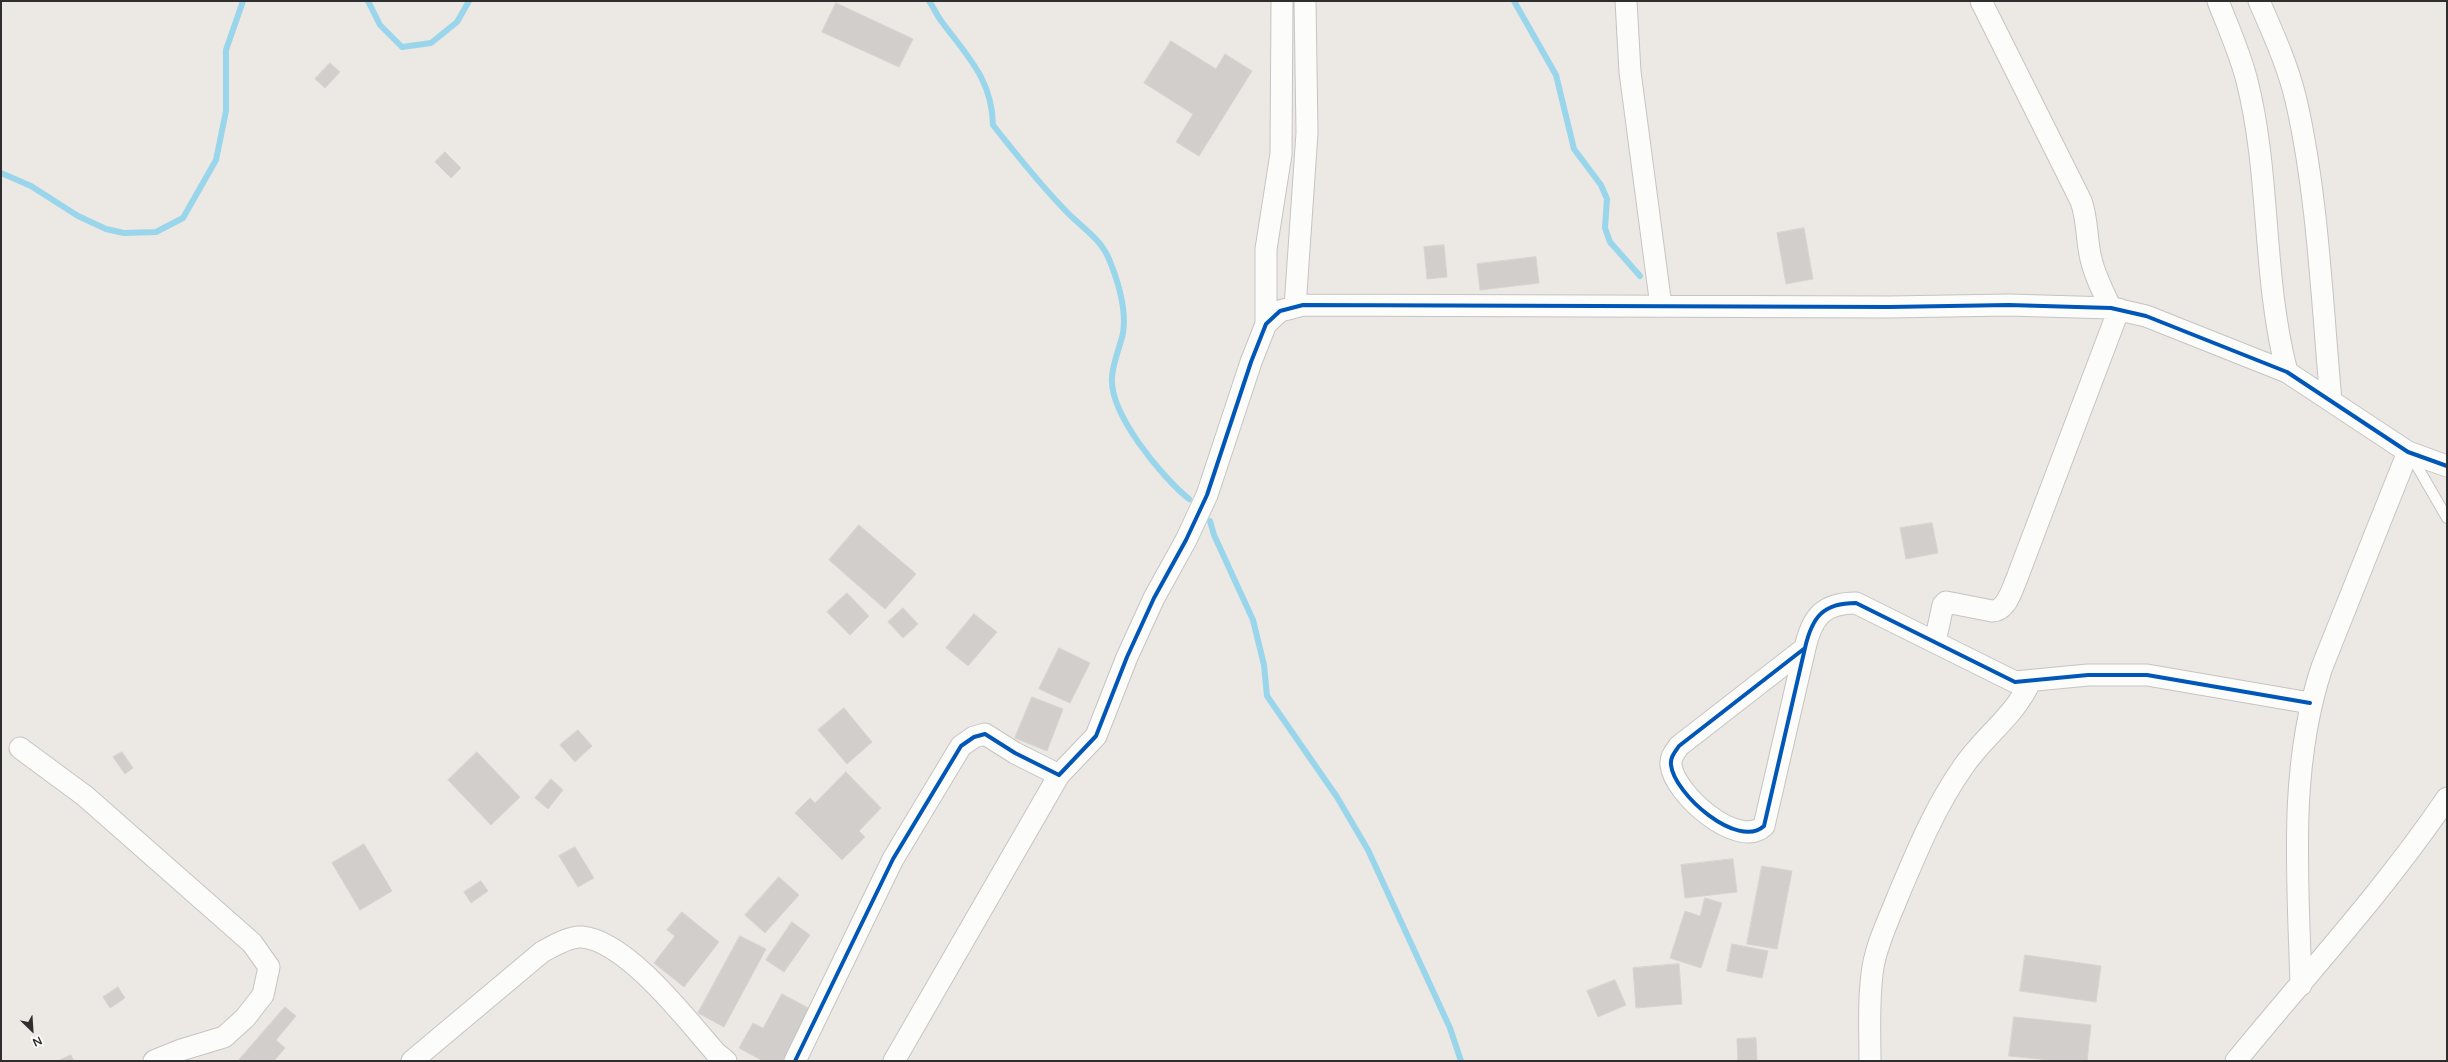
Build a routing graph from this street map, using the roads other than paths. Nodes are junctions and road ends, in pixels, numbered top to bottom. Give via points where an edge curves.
1 (1282, 1) edge
2 (1305, 1) edge
3 (1626, 1) edge
4 (1981, 1) edge
5 (2218, 1) edge
6 (2260, 1) edge
7 (1661, 306) junction
8 (1294, 307) junction
9 (2115, 308) junction
10 (1266, 324) junction
11 (2287, 372) junction
12 (2331, 401) junction
13 (2408, 452) junction
14 (2447, 466) edge
15 (2447, 518) edge
16 (1935, 642) junction
17 (1805, 648) junction
18 (2030, 682) junction
19 (2310, 703) junction
20 (20, 748) dead end
21 (1060, 775) junction
22 (2447, 798) edge
23 (2301, 985) junction
24 (154, 1061) edge
25 (412, 1061) edge
26 (726, 1061) edge
27 (795, 1061) edge
28 (894, 1061) edge
29 (1870, 1061) edge
30 (2236, 1061) edge

1 - 10 street via 1281,154 1266,249
2 - 8 street via 1307,133
3 - 7 street via 1630,72
4 - 9 street via 2081,201 2088,225 2090,258 2095,274
5 - 11 street via 2236,47 2248,88 2259,162 2272,305
6 - 12 street via 2296,99 2308,163
7 - 8 street
7 - 9 street via 2009,305
8 - 10 street via 1280,311
9 - 11 street via 2146,316
9 - 16 street via 2017,578 2004,606 1992,611 1946,602 1943,605
10 - 21 street via 1207,495 1154,598 1127,657 1096,736
11 - 12 street
12 - 13 street
13 - 14 street
13 - 15 lane
13 - 19 street
16 - 17 street via 1856,603 1843,603 1817,616 1809,631
16 - 18 street via 2015,682
17 - 17 street via 1764,826 1749,834 1712,819 1698,808 1673,774 1673,754 1679,746
18 - 19 street via 2088,675 2148,675
18 - 29 street via 2022,700 1964,765 1937,808 1913,861 1882,935 1873,966
19 - 23 street via 2296,830
20 - 24 street via 85,796 246,937 269,968 263,995 245,1018 224,1037
21 - 27 street via 1015,753 985,734 974,737 961,746 893,859
21 - 28 street
22 - 23 street via 2412,848
23 - 30 street
25 - 26 street via 542,952 581,937 599,942 624,956 657,986

